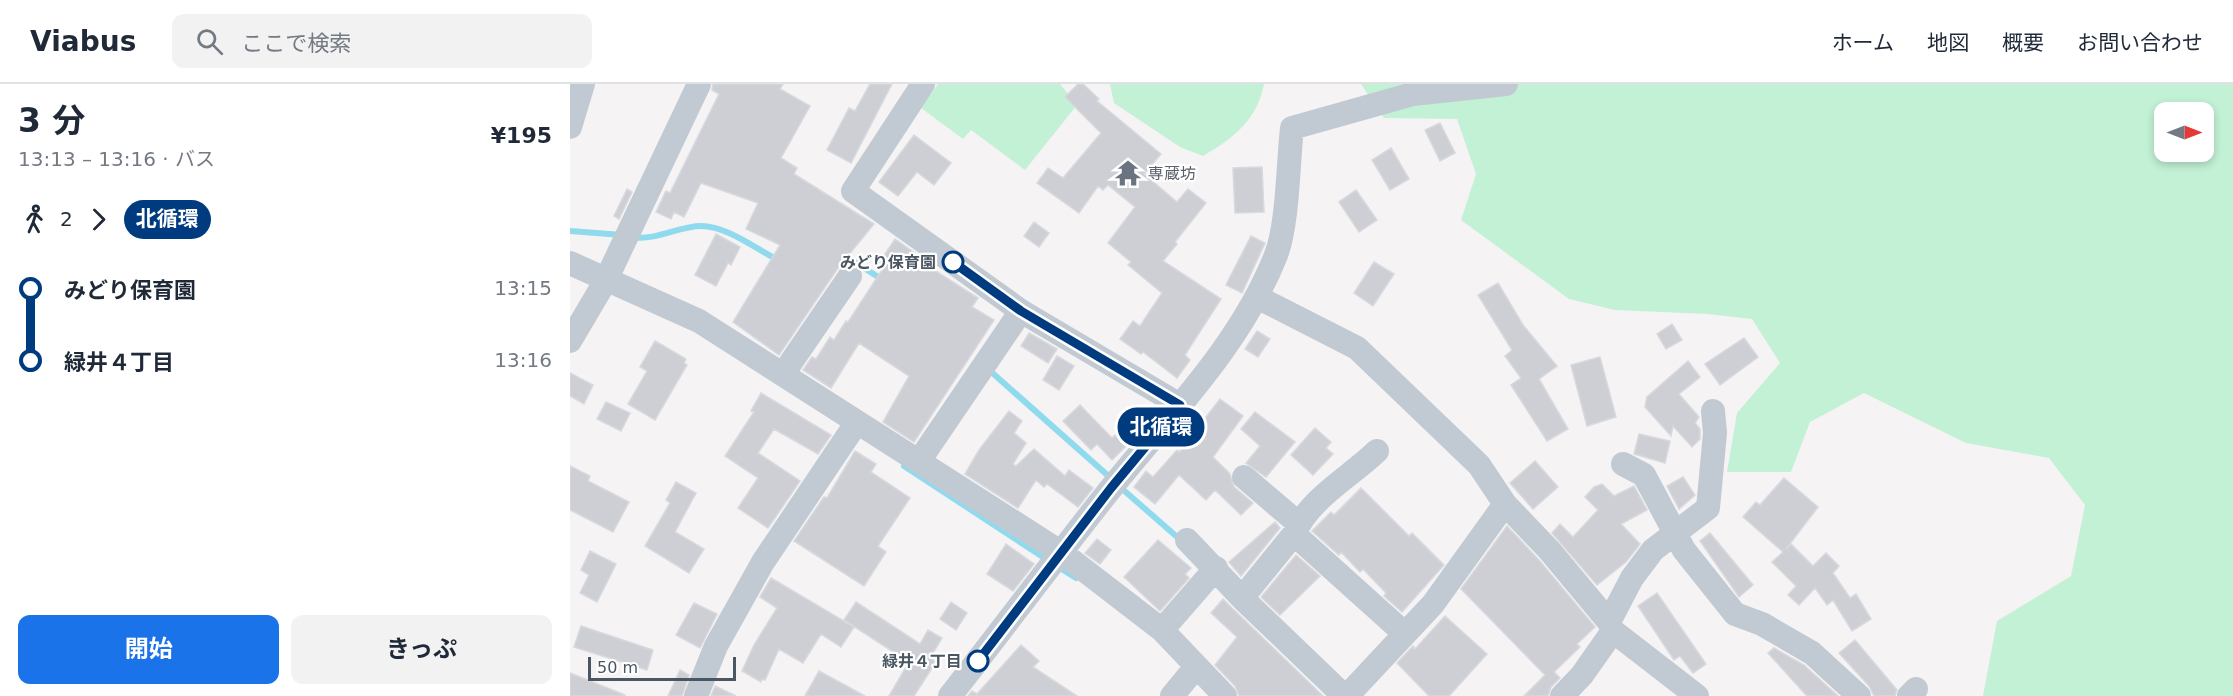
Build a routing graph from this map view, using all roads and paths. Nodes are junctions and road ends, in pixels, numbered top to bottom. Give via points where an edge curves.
1 (583, 84) edge
2 (699, 84) edge
3 (923, 84) edge
4 (1506, 84) edge
5 (570, 128) edge
6 (570, 263) edge
7 (850, 276) dead end
8 (606, 280) junction
9 (1257, 297) junction
10 (1021, 311) junction
11 (570, 340) edge
12 (783, 374) junction
13 (1180, 405) junction
14 (1713, 411) dead end
15 (857, 422) junction
16 (1377, 451) dead end
17 (919, 461) junction
18 (1623, 464) dead end
19 (1244, 477) dead end
20 (1505, 504) junction
21 (1297, 529) junction
22 (1674, 532) junction
23 (1187, 540) dead end
24 (1062, 553) junction
25 (1216, 568) junction
26 (1242, 598) junction
27 (1611, 626) junction
28 (1162, 630) junction
29 (1404, 633) junction
30 (1196, 667) junction
31 (696, 696) edge
32 (950, 696) edge
33 (1172, 696) edge
34 (1225, 696) edge
35 (1346, 696) edge
36 (1562, 696) edge
37 (1697, 696) edge
38 (1859, 696) edge

1 - 5 street
2 - 8 street
3 - 10 street via 854,191
4 - 9 street via 1413,94 1292,128 1278,252
6 - 8 street
7 - 12 street
8 - 11 street
8 - 12 street via 699,321
9 - 13 street
9 - 20 street via 1357,348 1479,465
10 - 13 street
10 - 17 street
12 - 15 street
13 - 24 street
14 - 22 street via 1715,433 1708,507
15 - 17 street
15 - 31 street via 763,562 716,646
16 - 21 street via 1353,474 1336,483
17 - 24 street
18 - 22 street via 1644,475
19 - 21 street
20 - 27 street via 1550,551
20 - 29 street via 1433,604
21 - 26 street
21 - 29 street
22 - 27 street via 1653,550 1632,578
22 - 38 street via 1735,614 1762,624 1812,653
23 - 25 street
24 - 28 street
24 - 32 street
25 - 26 street
25 - 28 street
26 - 35 street
27 - 36 street via 1582,675
27 - 37 street
28 - 30 street
29 - 35 street
30 - 33 street
30 - 34 street

